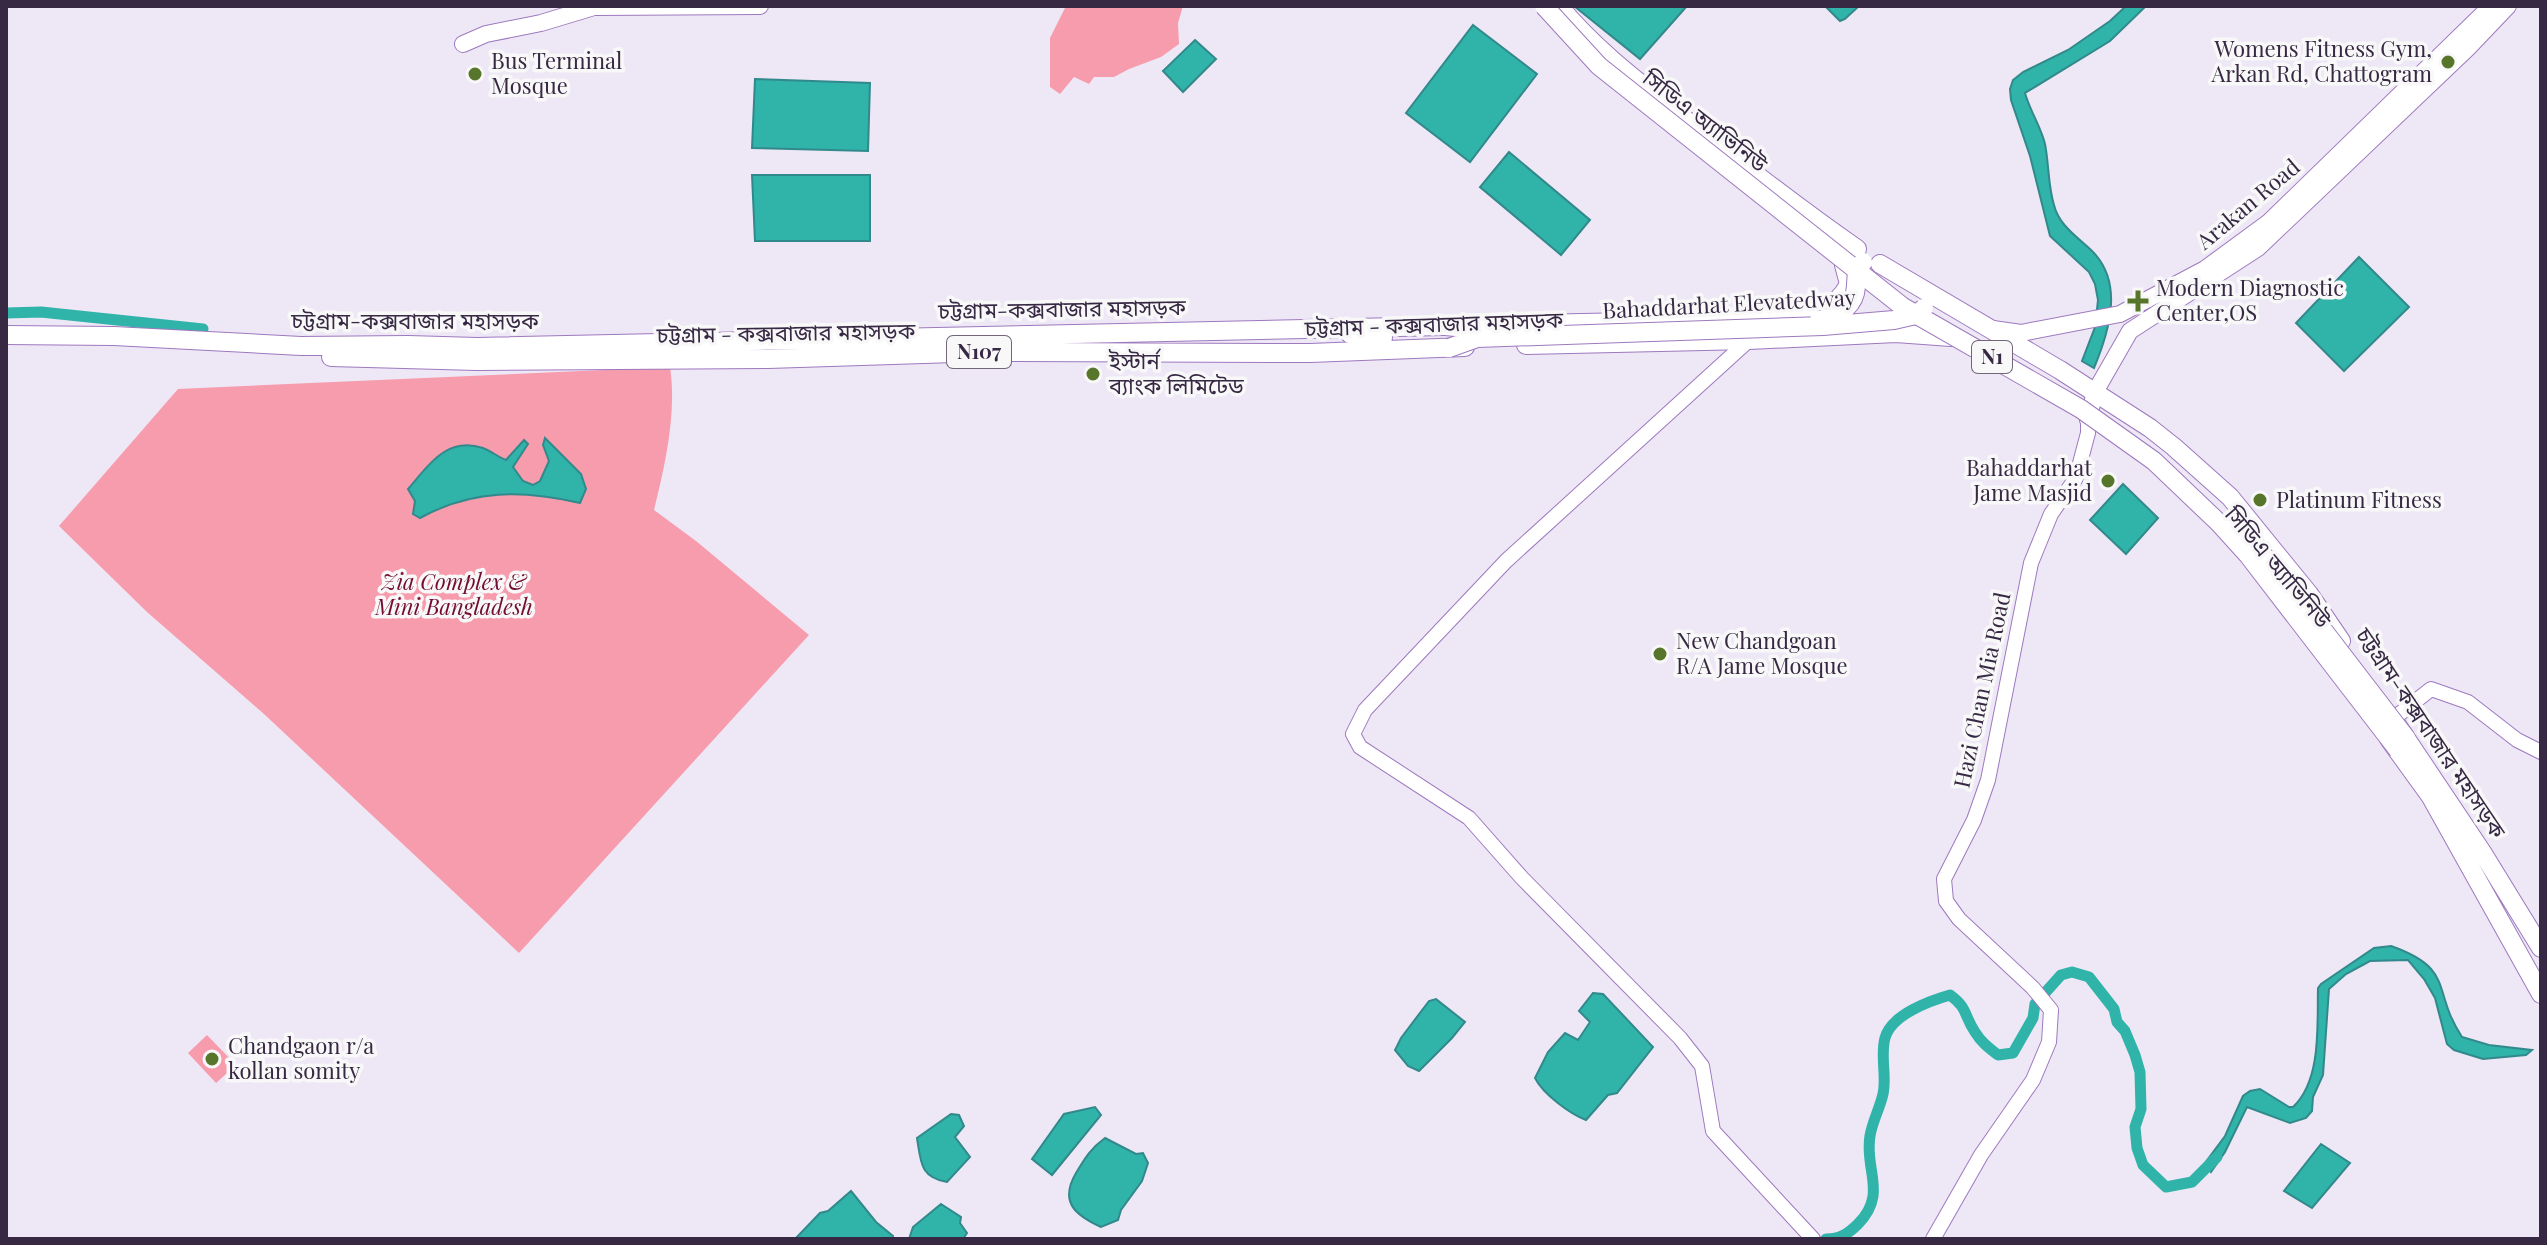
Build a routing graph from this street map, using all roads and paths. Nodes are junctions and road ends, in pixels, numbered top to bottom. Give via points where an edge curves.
1 (760, 6) edge
2 (1543, 6) edge
3 (1557, 6) edge
4 (2491, 6) edge
5 (2508, 6) edge
6 (463, 44) dead end
7 (1861, 266) junction
8 (1920, 311) junction
9 (1980, 324) junction
10 (1445, 326) joint
11 (1313, 329) junction
12 (6, 335) edge
13 (1951, 337) junction
14 (1749, 340) junction
15 (6, 344) edge
16 (1449, 348) junction
17 (1316, 352) junction
18 (2095, 392) junction
19 (2088, 420) junction
20 (2393, 719) junction
21 (2402, 744) junction
22 (2541, 752) edge
23 (2417, 766) junction
24 (2541, 948) edge
25 (2541, 994) edge
26 (1812, 1238) edge
27 (1933, 1239) edge

1 - 6 main road via 594,7
2 - 7 main road, Bahaddarhat Elevatedway / N1, bridge via 1584,53
3 - 7 main road, Bahaddarhat Elevatedway / N1 via 1600,54
4 - 9 main road, Arakan Road via 2269,222 2205,269 2120,314 2021,333
5 - 18 main road, Arakan Road via 2258,248 2130,331
7 - 8 main road, Bahaddarhat Elevatedway / N1, bridge
7 - 9 main road, N1
7 - 10 main road, Bahaddarhat Elevatedway, bridge via 1847,307 1823,319 1476,330
7 - 13 main road, সিডিএ অ্যাভিনিউ / N1
8 - 16 main road, Bahaddarhat Elevatedway, bridge via 1894,320 1823,326 1477,338
8 - 21 main road, Bahaddarhat Elevatedway / N1, bridge via 2081,409 2172,477 2257,566
9 - 18 main road, N1
10 - 11 main road, চট্টগ্রাম-কক্সবাজার মহাসড়ক / N107
11 - 12 main road, চট্টগ্রাম-কক্সবাজার মহাসড়ক / N107 via 477,347
11 - 17 main road via 1383,338
13 - 14 main road, চট্টগ্রাম - কক্সবাজার মহাসড়ক / N107 via 1896,333
13 - 19 main road, সিডিএ অ্যাভিনিউ / N1
14 - 16 main road, চট্টগ্রাম - কক্সবাজার মহাসড়ক / N107
14 - 26 street via 1506,561 1365,710 1353,734 1360,747 1469,818 1680,1038 1702,1066 1713,1131
15 - 17 main road, চট্টগ্রাম - কক্সবাজার মহাসড়ক / N107 via 477,361
16 - 17 main road, চট্টগ্রাম - কক্সবাজার মহাসড়ক / N107
18 - 19 main road, Arakan Road
18 - 20 main road, চট্টগ্রাম-কক্সবাজার মহাসড়ক via 2150,428 2230,497 2309,594
19 - 21 main road, সিডিএ অ্যাভিনিউ / N1 via 2142,457 2212,524
19 - 27 street, Hazi Chan Mia Road via 2076,478 2051,514 2031,563 1988,780 1944,879 1946,901 1959,919 2051,1010 2049,1042 2033,1080 1981,1155
20 - 21 main road, চট্টগ্রাম-কক্সবাজার মহাসড়ক
20 - 22 street via 2431,689 2468,702
21 - 23 main road, সিডিএ অ্যাভিনিউ / N1
23 - 24 main road, চট্টগ্রাম-কক্সবাজার মহাসড়ক
23 - 25 main road, সিডিএ অ্যাভিনিউ / N1

